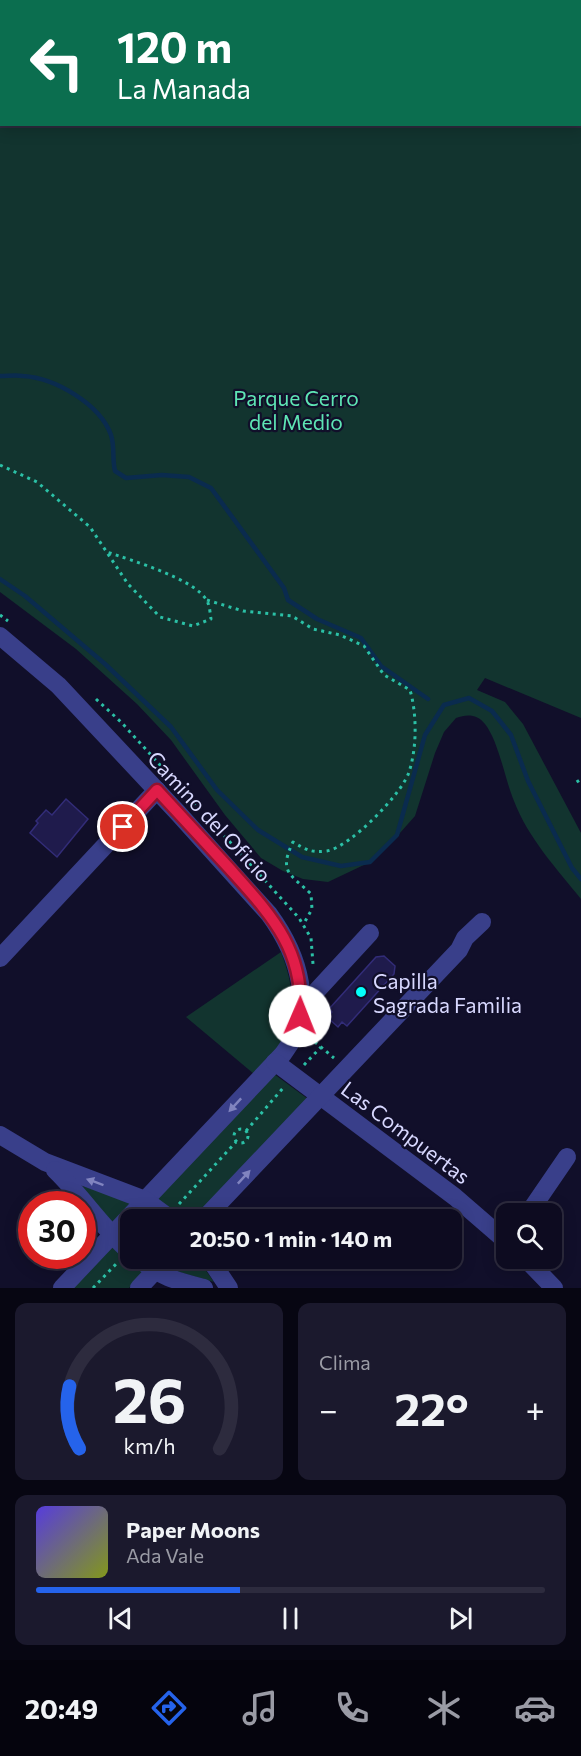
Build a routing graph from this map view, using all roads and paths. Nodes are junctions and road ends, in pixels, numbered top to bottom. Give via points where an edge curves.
1 (0, 465) edge
2 (107, 552) junction
3 (207, 600) junction
4 (4, 645) edge
5 (577, 780) dead end
6 (581, 786) edge
7 (157, 790) junction
8 (482, 922) dead end
9 (303, 925) dead end
10 (370, 933) dead end
11 (0, 958) edge
12 (302, 1002) junction
13 (298, 1029) junction
14 (275, 1062) junction
15 (346, 1069) junction
16 (320, 1096) junction
17 (0, 1135) edge
18 (236, 1142) junction
19 (567, 1157) dead end
20 (45, 1162) junction
21 (146, 1200) junction
22 (536, 1203) edge
23 (158, 1209) edge
24 (178, 1209) edge
25 (213, 1209) edge
26 (496, 1232) edge
27 (111, 1236) junction
28 (120, 1244) edge
29 (120, 1264) edge
30 (150, 1269) edge
31 (157, 1269) edge
32 (216, 1269) edge
33 (536, 1269) edge
34 (154, 1272) junction
35 (62, 1288) edge
36 (93, 1288) edge
37 (139, 1288) edge
38 (204, 1288) edge
39 (229, 1288) edge
40 (554, 1288) edge

1 - 2 path via 37,482 90,527
2 - 3 path via 161,571 194,587
2 - 3 path via 128,584 160,617 193,626 212,619
3 - 9 path via 243,611 292,616 313,629 340,634 364,646 384,675 410,690 415,729 409,773 391,801 373,820 330,851 309,852 292,842 286,865 292,877 311,894 312,909
4 - 7 street, Camino del Oficio via 58,685
5 - 6 path
7 - 11 street
7 - 12 street, Camino del Oficio via 278,926 297,968
8 - 15 street
10 - 12 street
12 - 13 street, Camino del Oficio
13 - 14 street, Camino del Oficio
13 - 15 path
14 - 16 street, Las Compuertas
14 -> 21 street, Camino del Oficio
15 - 16 street
25 -> 16 street
16 - 26 street, Las Compuertas
17 - 20 street
18 - 18 path via 246,1141 246,1131 236,1130
18 - 24 path
19 - 22 street
21 -> 20 street
20 - 27 street via 67,1182
21 - 23 street
21 - 27 street, Camino del Oficio
27 - 28 street
27 - 35 street, Camino del Oficio
29 - 36 path
30 - 34 street
31 - 34 street
32 - 39 street
33 - 40 street
34 - 37 street
34 - 38 street

